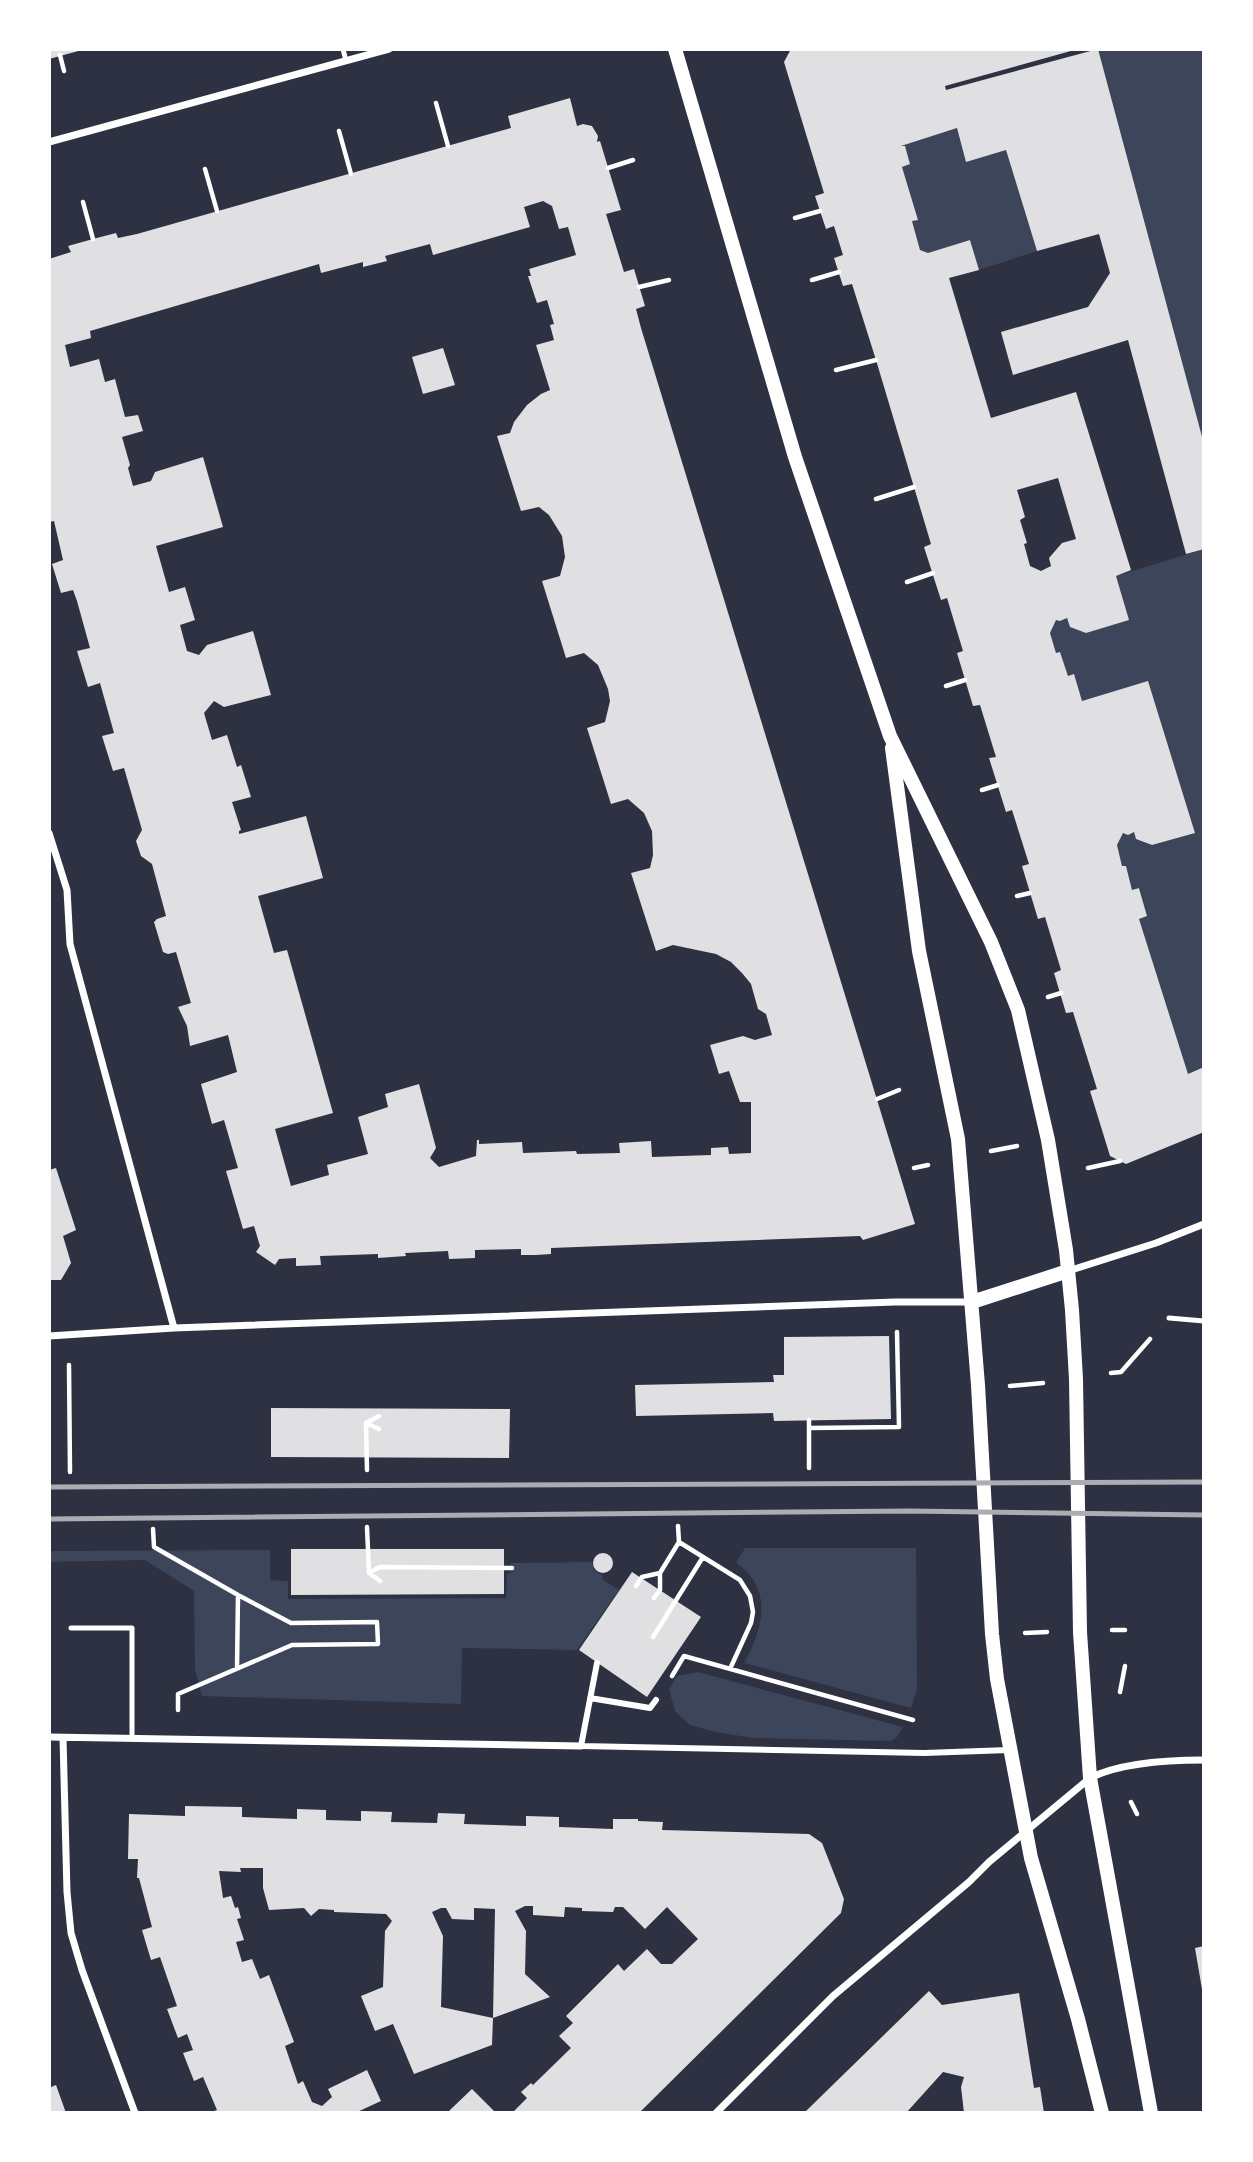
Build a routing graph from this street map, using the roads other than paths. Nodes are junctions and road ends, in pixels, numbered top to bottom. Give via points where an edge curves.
1 (343, 49) edge
2 (389, 49) edge
3 (675, 49) edge
4 (346, 61) junction
5 (49, 142) edge
6 (890, 736) junction
7 (49, 833) edge
8 (1204, 1224) edge
9 (1068, 1271) junction
10 (972, 1302) junction
11 (1169, 1318) road end
12 (1204, 1321) edge
13 (174, 1328) junction
14 (49, 1336) edge
15 (71, 1628) dead end
16 (597, 1663) dead end
17 (590, 1698) junction
18 (656, 1700) dead end
19 (49, 1737) edge
20 (64, 1738) junction
21 (132, 1738) junction
22 (581, 1746) junction
23 (1011, 1750) junction
24 (1204, 1760) edge
25 (1090, 1779) junction
26 (1026, 1833) junction
27 (135, 2113) edge
28 (716, 2113) edge
29 (1101, 2113) edge
30 (1151, 2113) edge

1 - 4 lane
2 - 4 street
3 - 6 main road via 795,457
4 - 5 street
6 - 9 main road via 991,942 1018,1010 1048,1140
6 - 10 main road via 919,951 958,1139
7 - 13 street via 67,890 70,944
8 - 9 street
9 - 10 main road
9 - 25 main road via 1076,1378 1080,1632
10 - 13 street
10 - 23 main road via 992,1634
11 - 12 lane
13 - 14 street
15 - 21 lane via 132,1628
16 - 17 street
17 - 18 street via 650,1708
17 - 22 street
19 - 20 street
20 - 21 street
20 - 27 street via 71,1933
21 - 22 street
22 - 23 street via 924,1754
23 - 26 main road
24 - 25 street via 1143,1764
25 - 26 street
25 - 30 main road
26 - 28 street via 832,1996
26 - 29 main road

